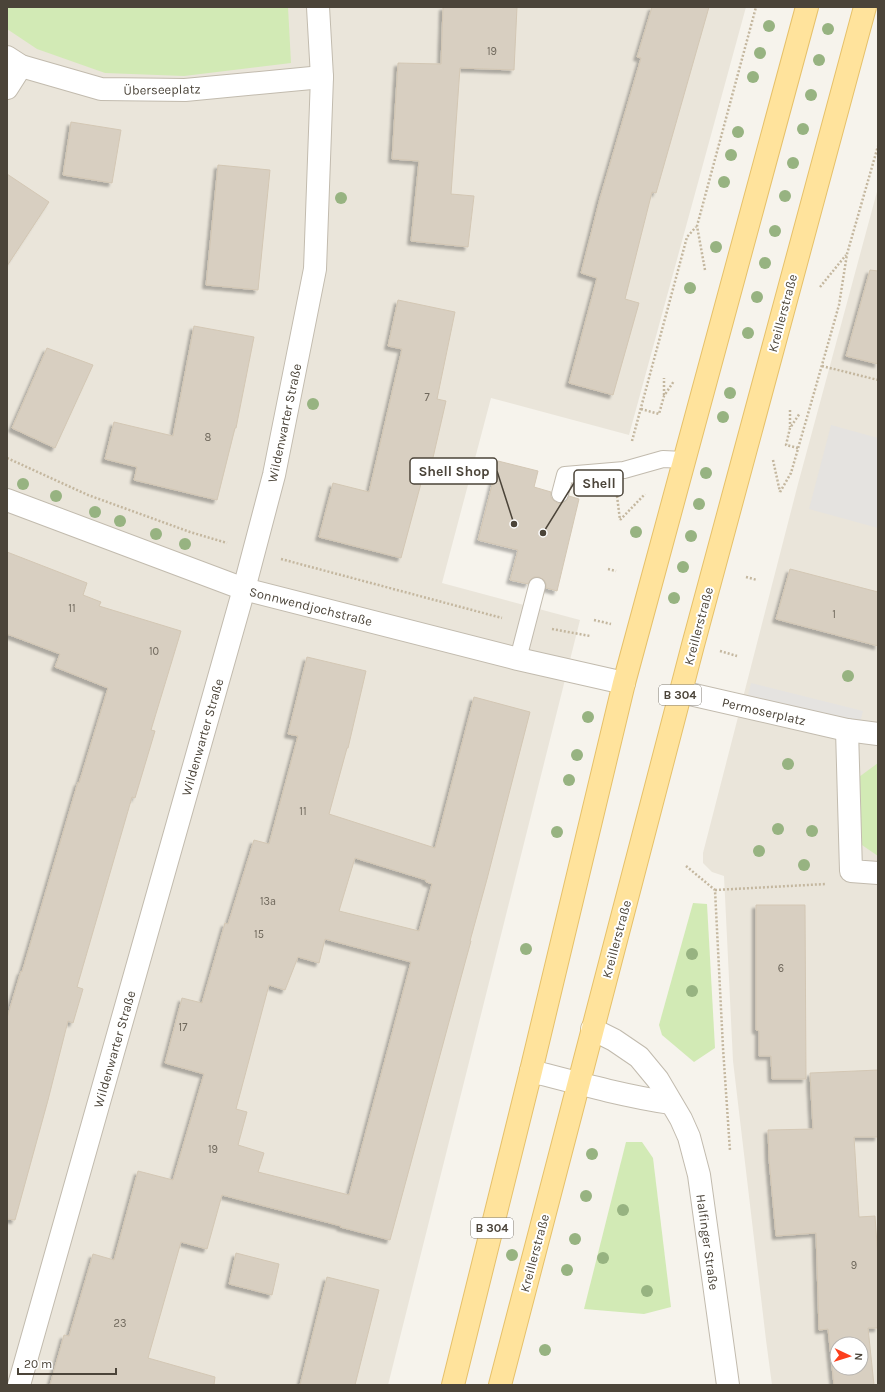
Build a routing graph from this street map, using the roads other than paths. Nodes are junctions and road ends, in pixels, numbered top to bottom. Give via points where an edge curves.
1 (318, 7) edge
2 (807, 7) edge
3 (865, 7) edge
4 (14, 61) edge
5 (322, 77) junction
6 (7, 88) edge
7 (684, 460) junction
8 (560, 494) dead end
9 (7, 500) edge
10 (537, 586) dead end
11 (244, 589) junction
12 (518, 659) junction
13 (624, 683) junction
14 (681, 692) junction
15 (847, 730) junction
16 (878, 734) edge
17 (878, 872) edge
18 (592, 1029) junction
19 (531, 1071) junction
20 (578, 1083) junction
21 (671, 1104) junction
22 (19, 1385) edge
23 (453, 1385) edge
24 (500, 1385) edge
25 (728, 1385) edge

1 - 5 street, Wildenwarter Straße
2 - 7 main road, B 304
3 - 14 main road, Kreillerstraße / B 304
4 - 5 street, Überseeplatz via 101,90 184,90
4 - 6 street
5 - 11 street, Wildenwarter Straße via 315,269 274,475
7 - 8 lane via 663,459 624,470 564,475
7 - 13 main road, B 304
9 - 11 street, Sonnwendjochstraße
10 - 12 lane
11 - 12 street, Sonnwendjochstraße
11 - 22 street, Wildenwarter Straße
12 - 13 street, Sonnwendjochstraße
13 - 19 main road, B 304
14 - 15 street, Permoserplatz
14 - 18 main road, Kreillerstraße / B 304
15 - 16 street, Permoserplatz
15 - 17 street via 852,871
18 - 20 main road, Kreillerstraße / B 304
18 - 21 street, Halfinger Straße via 639,1057 658,1080
19 - 20 street
19 - 23 main road, B 304
20 - 21 street
20 - 24 main road, Kreillerstraße / B 304
21 - 25 street, Halfinger Straße via 689,1137 699,1175

